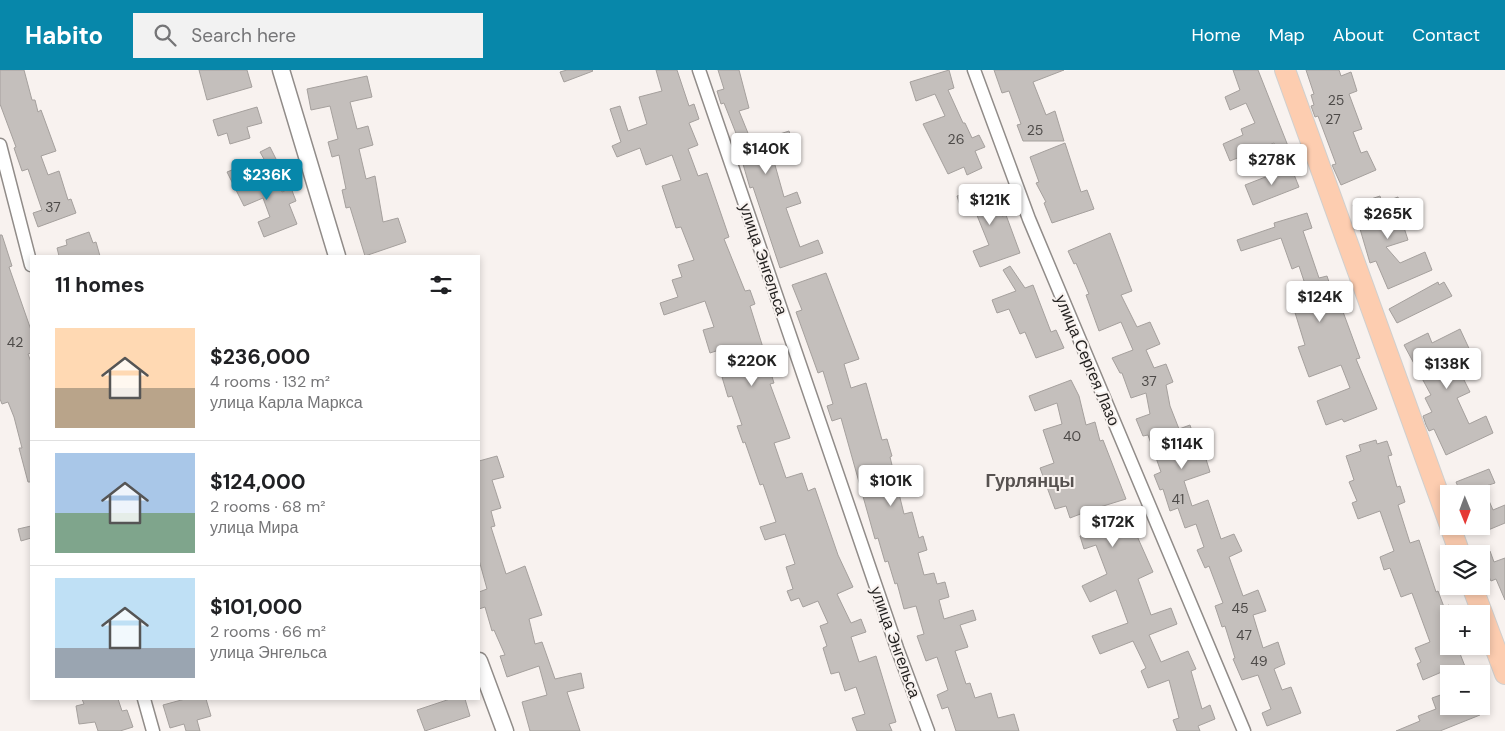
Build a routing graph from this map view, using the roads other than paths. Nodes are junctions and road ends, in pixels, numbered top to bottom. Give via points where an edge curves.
1 (282, 70) edge
2 (699, 70) edge
3 (974, 70) edge
4 (1285, 70) edge
5 (0, 145) edge
6 (338, 255) edge
7 (30, 261) edge
8 (1440, 500) edge
9 (1475, 595) edge
10 (480, 664) edge
11 (1505, 674) edge
12 (144, 700) edge
13 (153, 731) edge
14 (505, 731) edge
15 (928, 731) edge
16 (1244, 731) edge

1 - 6 street
2 - 15 street, улица Энгельса via 896,648
3 - 16 street, улица Сергея Лазо via 1029,219
4 - 8 main road
5 - 7 street
9 - 11 main road
10 - 14 street
12 - 13 street

